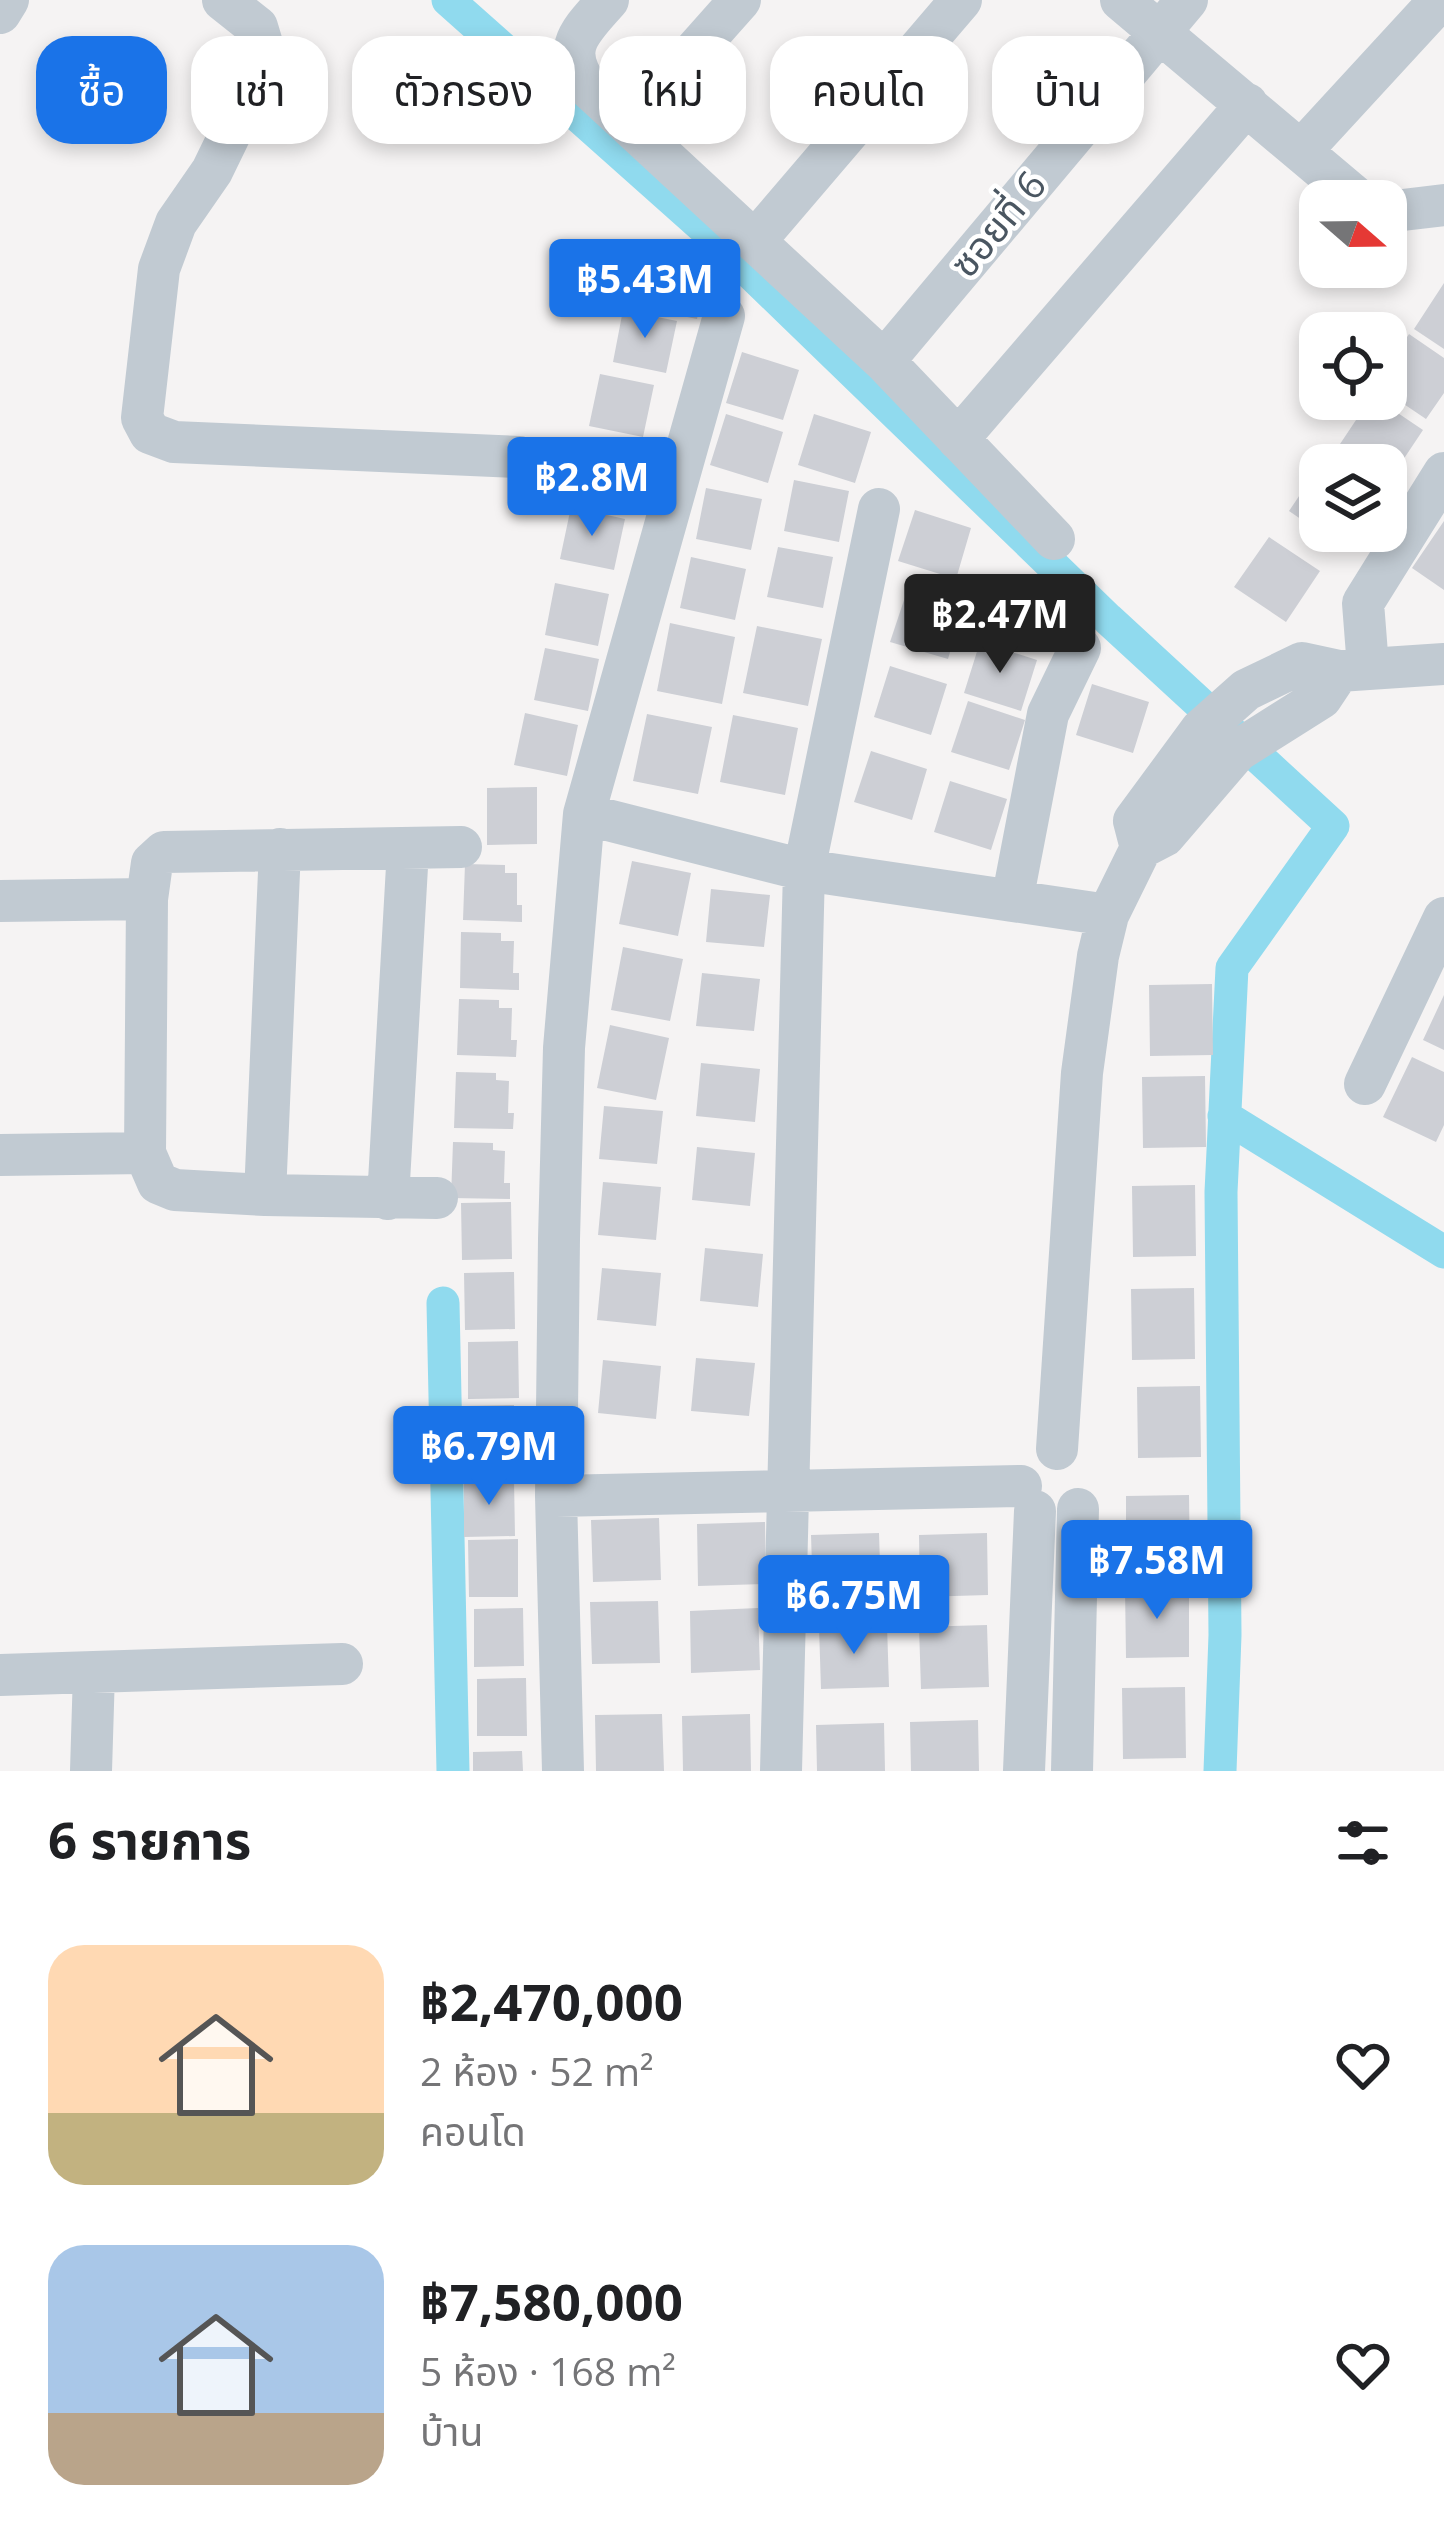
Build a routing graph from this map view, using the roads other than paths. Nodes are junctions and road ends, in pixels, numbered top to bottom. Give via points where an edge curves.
1 (8, 0) edge
2 (223, 0) edge
3 (608, 0) edge
4 (740, 0) edge
5 (961, 0) edge
6 (1121, 0) edge
7 (1187, 0) edge
8 (1440, 0) edge
9 (0, 13) edge
10 (1159, 32) junction
11 (708, 36) edge
12 (599, 97) edge
13 (1246, 104) junction
14 (650, 144) edge
15 (1301, 151) junction
16 (1335, 180) edge
17 (1444, 205) edge
18 (1407, 209) edge
19 (755, 241) junction
20 (724, 316) dead end
21 (884, 361) junction
22 (958, 439) junction
23 (519, 457) dead end
24 (1444, 473) edge
25 (879, 508) dead end
26 (1054, 539) dead end
27 (1081, 648) dead end
28 (1444, 664) edge
29 (1354, 669) junction
30 (584, 814) junction
31 (461, 848) dead end
32 (280, 849) junction
33 (408, 849) junction
34 (804, 870) junction
35 (147, 899) junction
36 (0, 901) edge
37 (1012, 901) junction
38 (1108, 915) junction
39 (1444, 918) edge
40 (1365, 1084) dead end
41 (145, 1154) junction
42 (0, 1155) edge
43 (265, 1195) junction
44 (436, 1198) dead end
45 (388, 1199) junction
46 (1057, 1449) junction
47 (788, 1491) junction
48 (556, 1496) junction
49 (1028, 1498) junction
50 (1078, 1509) junction
51 (342, 1664) dead end
52 (94, 1672) junction
53 (0, 1675) edge
54 (92, 1771) edge
55 (563, 1771) edge
56 (782, 1771) edge
57 (1024, 1771) edge
58 (1072, 1771) edge

1 - 9 street
2 - 23 street via 257,27 262,68 159,269 142,418 150,433 174,442
3 - 12 street via 572,56
4 - 11 street
5 - 19 street
6 - 10 street
7 - 10 street, ซอยที่ 6
8 - 15 street
10 - 13 street
10 - 21 street, ซอยที่ 6
13 - 15 street
13 - 22 street
14 - 19 street
15 - 16 street
17 - 18 street
19 - 21 street
20 - 30 street
21 - 22 street
22 - 26 street
24 - 29 street via 1364,604
25 - 34 street
27 - 37 street via 1048,714
28 - 29 street
29 - 38 street via 1303,663 1246,690 1201,730 1134,821 1141,848
30 - 34 street
30 - 48 street via 564,1048
31 - 33 street
32 - 33 street
32 - 35 street via 164,852 152,863
32 - 43 street
33 - 45 street
34 - 37 street
34 - 47 street
35 - 36 street
35 - 41 street
37 - 38 street
38 - 46 street via 1082,1073
39 - 40 street
41 - 42 street
41 - 43 street via 158,1183 175,1190
43 - 45 street
44 - 45 street
46 - 49 street via 1035,1456 1022,1475
46 - 50 street via 1085,1467 1088,1490
47 - 48 street
47 - 49 street
47 - 56 street
48 - 55 street
49 - 50 street via 1058,1517
49 - 57 street
50 - 58 street
51 - 52 street
52 - 53 street
52 - 54 street

